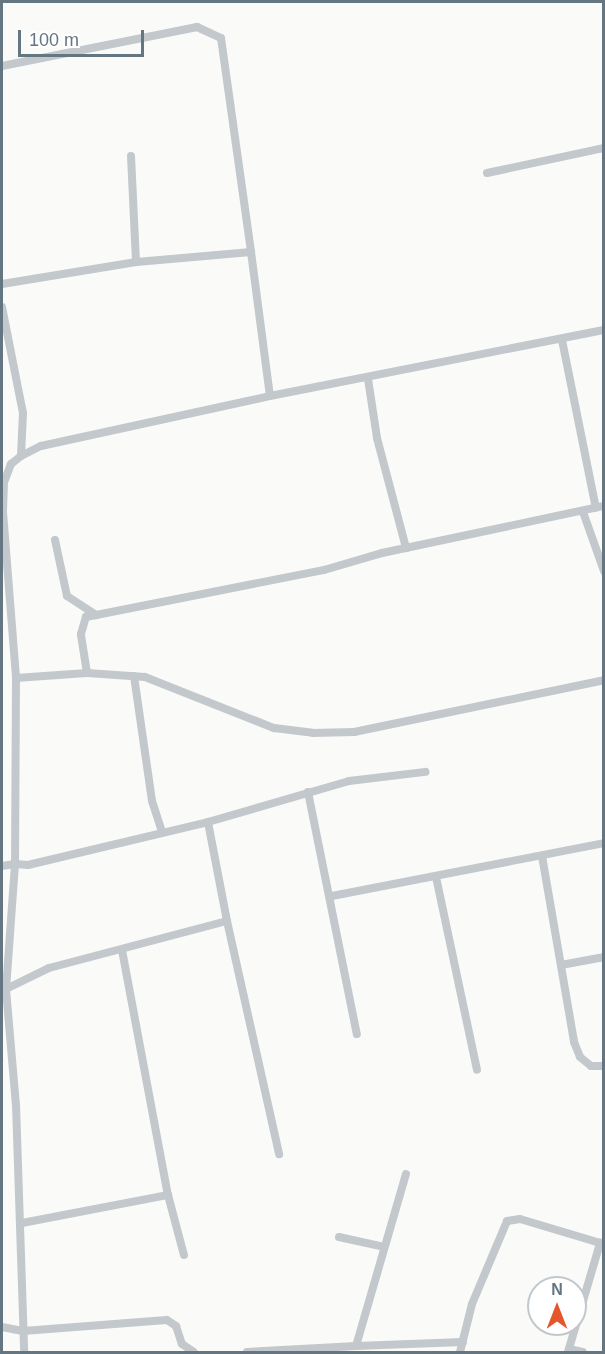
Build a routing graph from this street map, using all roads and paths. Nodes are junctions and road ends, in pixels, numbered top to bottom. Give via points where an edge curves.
1 (2, 66) edge
2 (603, 148) edge
3 (131, 156) dead end
4 (487, 173) dead end
5 (251, 252) junction
6 (136, 262) junction
7 (2, 284) edge
8 (2, 307) edge
9 (603, 330) edge
10 (562, 340) junction
11 (368, 379) junction
12 (270, 396) junction
13 (21, 456) junction
14 (600, 507) edge
15 (583, 512) junction
16 (55, 540) dead end
17 (406, 548) junction
18 (603, 571) edge
19 (96, 615) junction
20 (87, 673) junction
21 (134, 676) junction
22 (16, 678) junction
23 (603, 680) edge
24 (424, 772) dead end
25 (308, 792) junction
26 (208, 822) junction
27 (162, 832) junction
28 (603, 843) edge
29 (542, 856) junction
30 (15, 864) junction
31 (2, 866) edge
32 (436, 877) junction
33 (332, 896) junction
34 (227, 921) junction
35 (122, 950) junction
36 (603, 957) edge
37 (561, 965) junction
38 (4, 989) edge
39 (357, 1034) dead end
40 (603, 1066) edge
41 (477, 1070) dead end
42 (279, 1154) dead end
43 (406, 1174) dead end
44 (168, 1195) junction
45 (22, 1223) junction
46 (339, 1237) dead end
47 (602, 1243) edge
48 (384, 1247) junction
49 (184, 1255) dead end
50 (2, 1327) edge
51 (23, 1331) junction
52 (463, 1342) junction
53 (356, 1346) junction
54 (569, 1351) edge
55 (24, 1353) edge
56 (194, 1353) edge
57 (247, 1353) edge
58 (460, 1353) edge
59 (583, 1353) edge

1 - 5 street via 146,34 197,27 214,32 225,48
2 - 4 street
3 - 6 street
5 - 6 street
5 - 12 street
6 - 7 street
8 - 13 street via 23,413
9 - 10 street
10 - 11 street
10 - 14 street
11 - 12 street
11 - 17 street via 378,438
12 - 13 street via 41,446
13 - 22 street via 11,464 4,482 3,502
14 - 15 street
15 - 17 street
15 - 18 street
16 - 19 street via 67,596
17 - 19 street via 324,570
19 - 20 street via 82,624
20 - 21 street
20 - 22 street
21 - 23 street via 156,680 274,728 313,733 354,732
21 - 27 street via 152,801
22 - 30 street
24 - 25 street via 386,774
25 - 26 street
25 - 33 street
26 - 27 street
26 - 34 street
27 - 30 street via 28,865
28 - 29 street
29 - 32 street
29 - 37 street
30 - 31 street
30 - 38 street
32 - 33 street
32 - 41 street
33 - 39 street
34 - 35 street
34 - 42 street
35 - 38 street via 49,968
35 - 44 street
36 - 37 street
37 - 40 street via 580,1057 591,1066
38 - 45 street
43 - 48 street
44 - 45 street
44 - 49 street
45 - 51 street
46 - 48 street
47 - 52 street via 520,1219 507,1221 483,1273
47 - 54 street
48 - 53 street
50 - 51 street
51 - 55 street
51 - 56 street via 167,1320 176,1326 182,1344
52 - 53 street
52 - 58 street
53 - 57 street
54 - 59 street

